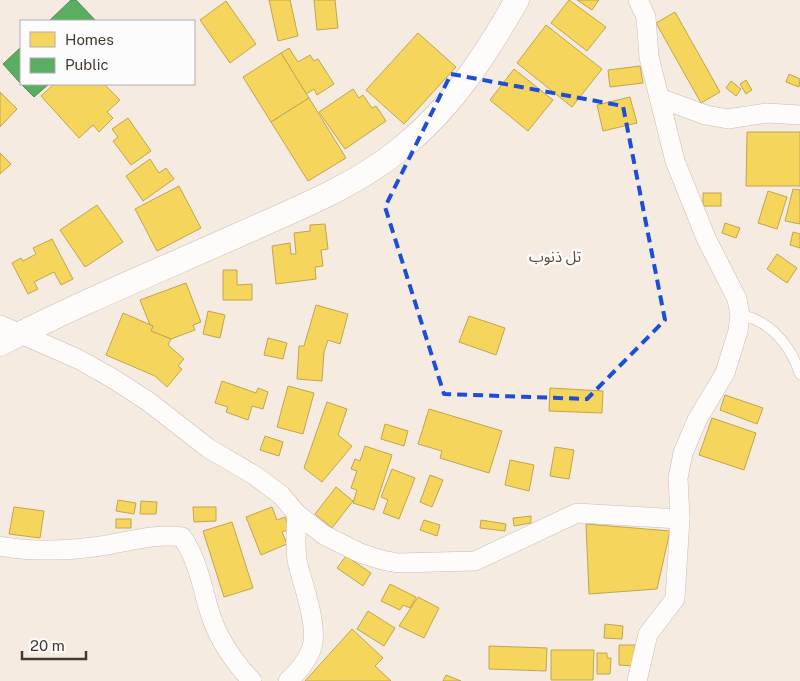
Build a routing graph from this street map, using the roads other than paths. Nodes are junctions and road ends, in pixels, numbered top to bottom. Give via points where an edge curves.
1 (517, 0) edge
2 (638, 0) edge
3 (659, 98) junction
4 (800, 115) edge
5 (740, 315) junction
6 (7, 334) edge
7 (800, 374) edge
8 (297, 514) junction
9 (680, 519) junction
10 (0, 546) edge
11 (252, 681) edge
12 (288, 681) edge
13 (637, 681) edge

1 - 6 street via 483,58 448,104 404,146 362,175 331,195
2 - 3 street via 646,17 649,57
3 - 4 street via 706,115 728,119 767,113
3 - 5 street via 685,189 737,300
5 - 7 lane via 755,318 781,340 792,354
5 - 9 street via 725,373 697,420 683,453 678,478
6 - 8 street via 78,359 112,378 208,448 268,485
8 - 9 street via 324,536 360,552 398,563 475,561 577,513
8 - 12 street via 297,560 314,633 312,650
9 - 13 street via 675,599 648,634
10 - 11 street via 52,551 166,535 182,537 191,550 210,615 223,645

